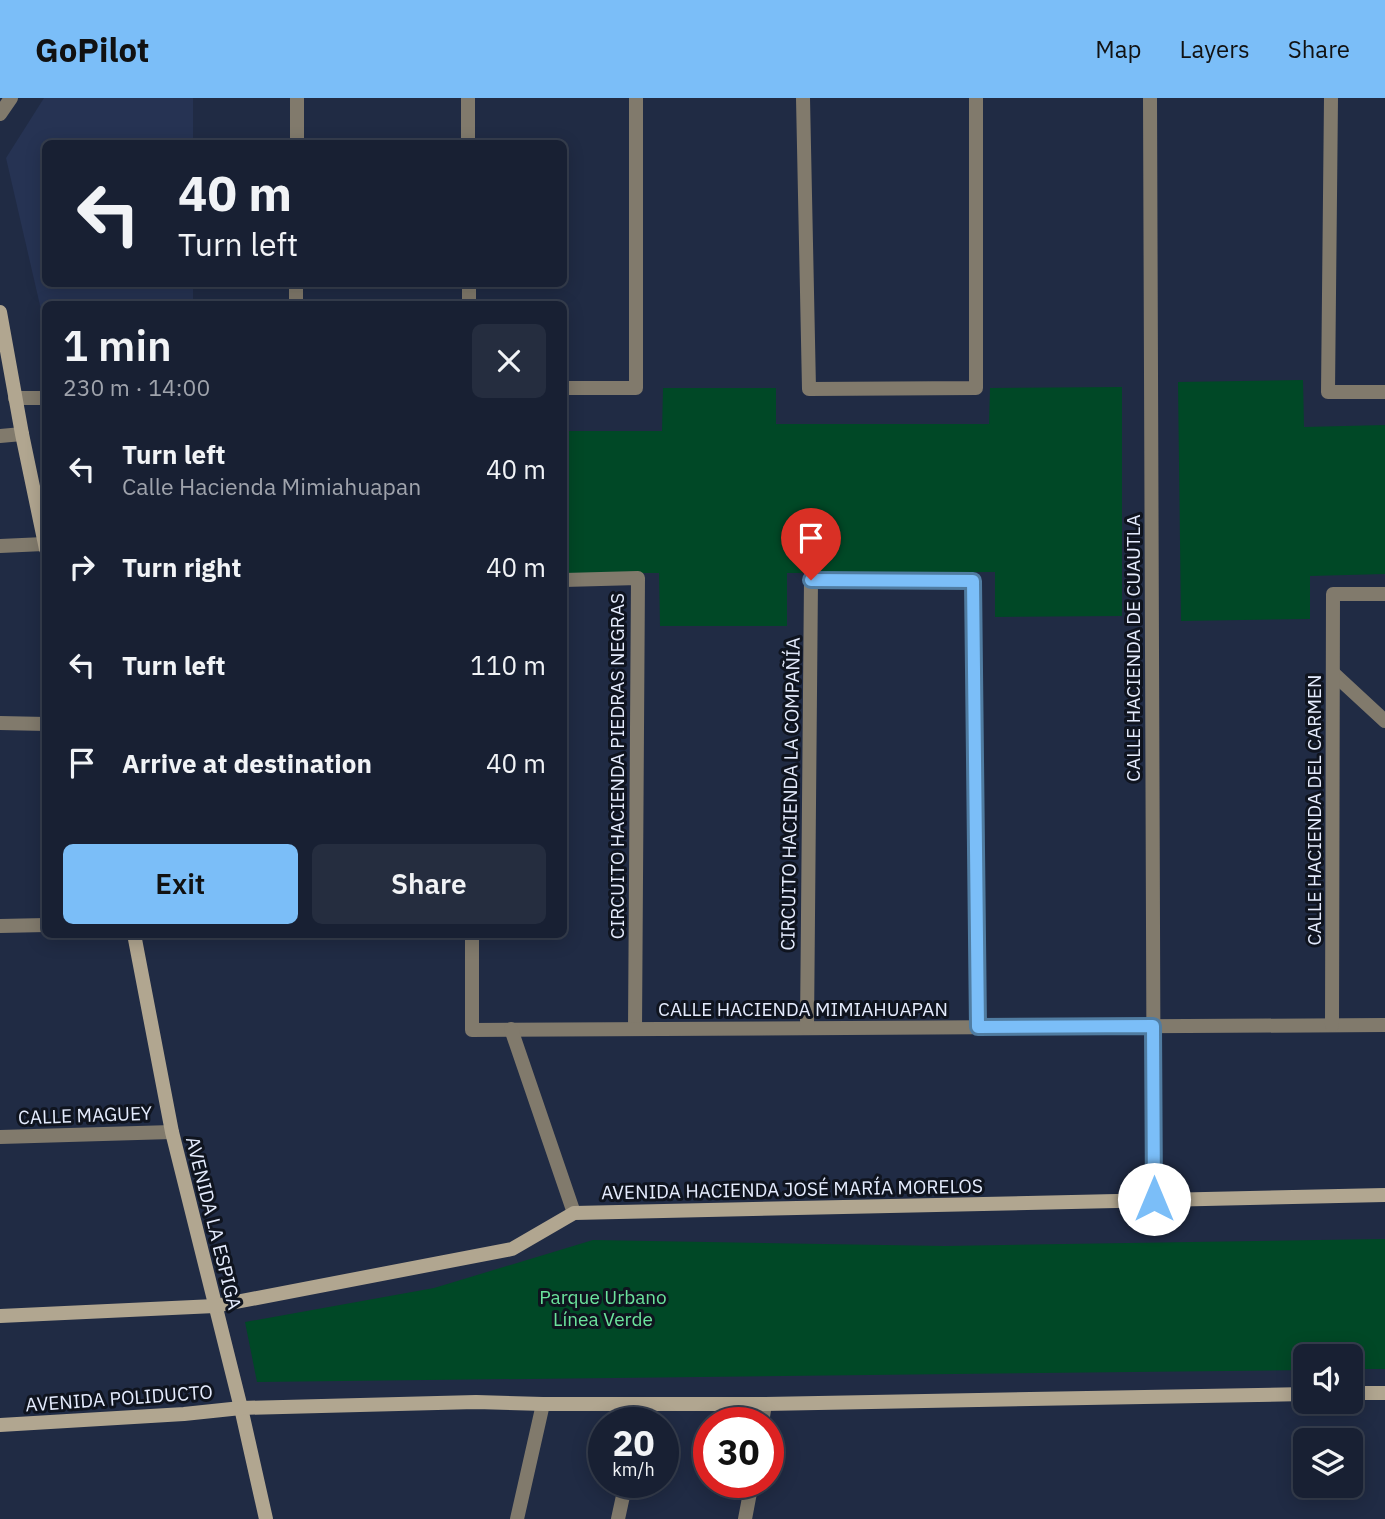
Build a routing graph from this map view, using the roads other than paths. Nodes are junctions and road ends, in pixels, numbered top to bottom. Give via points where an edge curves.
1 (11, 98) edge
2 (297, 98) edge
3 (468, 98) edge
4 (636, 98) edge
5 (803, 98) edge
6 (976, 98) edge
7 (1150, 98) edge
8 (1331, 98) edge
9 (0, 114) edge
10 (297, 140) edge
11 (468, 140) edge
12 (0, 312) edge
13 (567, 388) edge
14 (1385, 392) edge
15 (15, 398) junction
16 (42, 398) edge
17 (22, 434) junction
18 (0, 436) edge
19 (42, 532) edge
20 (0, 546) edge
21 (42, 547) edge
22 (567, 580) edge
23 (1385, 594) edge
24 (1333, 673) junction
25 (1385, 721) edge
26 (0, 723) edge
27 (42, 724) edge
28 (42, 925) edge
29 (0, 926) edge
30 (135, 938) edge
31 (472, 938) edge
32 (1332, 1025) junction
33 (1385, 1025) edge
34 (1153, 1026) junction
35 (978, 1027) junction
36 (807, 1028) junction
37 (635, 1029) junction
38 (511, 1030) junction
39 (172, 1132) junction
40 (0, 1137) edge
41 (1385, 1195) edge
42 (1154, 1199) junction
43 (574, 1213) junction
44 (215, 1306) junction
45 (0, 1316) edge
46 (1363, 1393) edge
47 (1385, 1393) edge
48 (1293, 1394) edge
49 (543, 1404) junction
50 (643, 1404) junction
51 (765, 1404) junction
52 (642, 1407) edge
53 (765, 1407) edge
54 (241, 1409) junction
55 (0, 1425) edge
56 (623, 1498) edge
57 (749, 1498) edge
58 (266, 1519) edge
59 (517, 1519) edge
60 (618, 1519) edge
61 (745, 1519) edge

1 - 9 street
2 - 10 street
3 - 11 street
4 - 13 street via 636,388
5 - 6 street via 809,390 976,388
7 - 34 street, CALLE HACIENDA DE CUAUTLA
8 - 14 street via 1328,392
12 - 15 main road
15 - 16 street
15 - 17 main road
17 - 18 street
17 - 19 main road
20 - 21 street
22 - 37 street, CIRCUITO HACIENDA PIEDRAS NEGRAS via 638,578
23 - 24 street, CALLE HACIENDA DEL CARMEN via 1333,594
24 - 25 street
24 - 32 street, CALLE HACIENDA DEL CARMEN
26 - 27 street
28 - 29 street
30 - 39 main road, AVENIDA LA ESPIGA
31 - 38 street, CALLE HACIENDA MIMIAHUAPAN via 472,1030
32 - 33 street, CALLE HACIENDA MIMIAHUAPAN
32 - 34 street, CALLE HACIENDA MIMIAHUAPAN
34 - 35 street, CALLE HACIENDA MIMIAHUAPAN
34 - 42 street, CALLE HACIENDA DE CUAUTLA
35 - 36 street, CALLE HACIENDA MIMIAHUAPAN
35 - 36 street, CIRCUITO HACIENDA LA COMPAÑÍA via 973,581 811,580
36 - 37 street, CALLE HACIENDA MIMIAHUAPAN
37 - 38 street, CALLE HACIENDA MIMIAHUAPAN
38 - 43 street
39 - 40 street, CALLE MAGUEY
39 - 44 main road, AVENIDA LA ESPIGA
41 - 42 main road, AVENIDA HACIENDA JOSÉ MARÍA MORELOS
42 - 43 main road, AVENIDA HACIENDA JOSÉ MARÍA MORELOS
43 - 44 main road, AVENIDA HACIENDA JOSÉ MARÍA MORELOS via 512,1249
44 - 45 main road
44 - 54 main road, AVENIDA LA ESPIGA
46 - 47 main road
48 - 51 main road
49 - 50 main road
49 - 54 main road
49 - 59 street
50 - 51 main road
50 - 52 street
51 - 53 street
54 - 55 main road, AVENIDA POLIDUCTO
54 - 58 main road, AVENIDA LA ESPIGA
56 - 60 street
57 - 61 street

